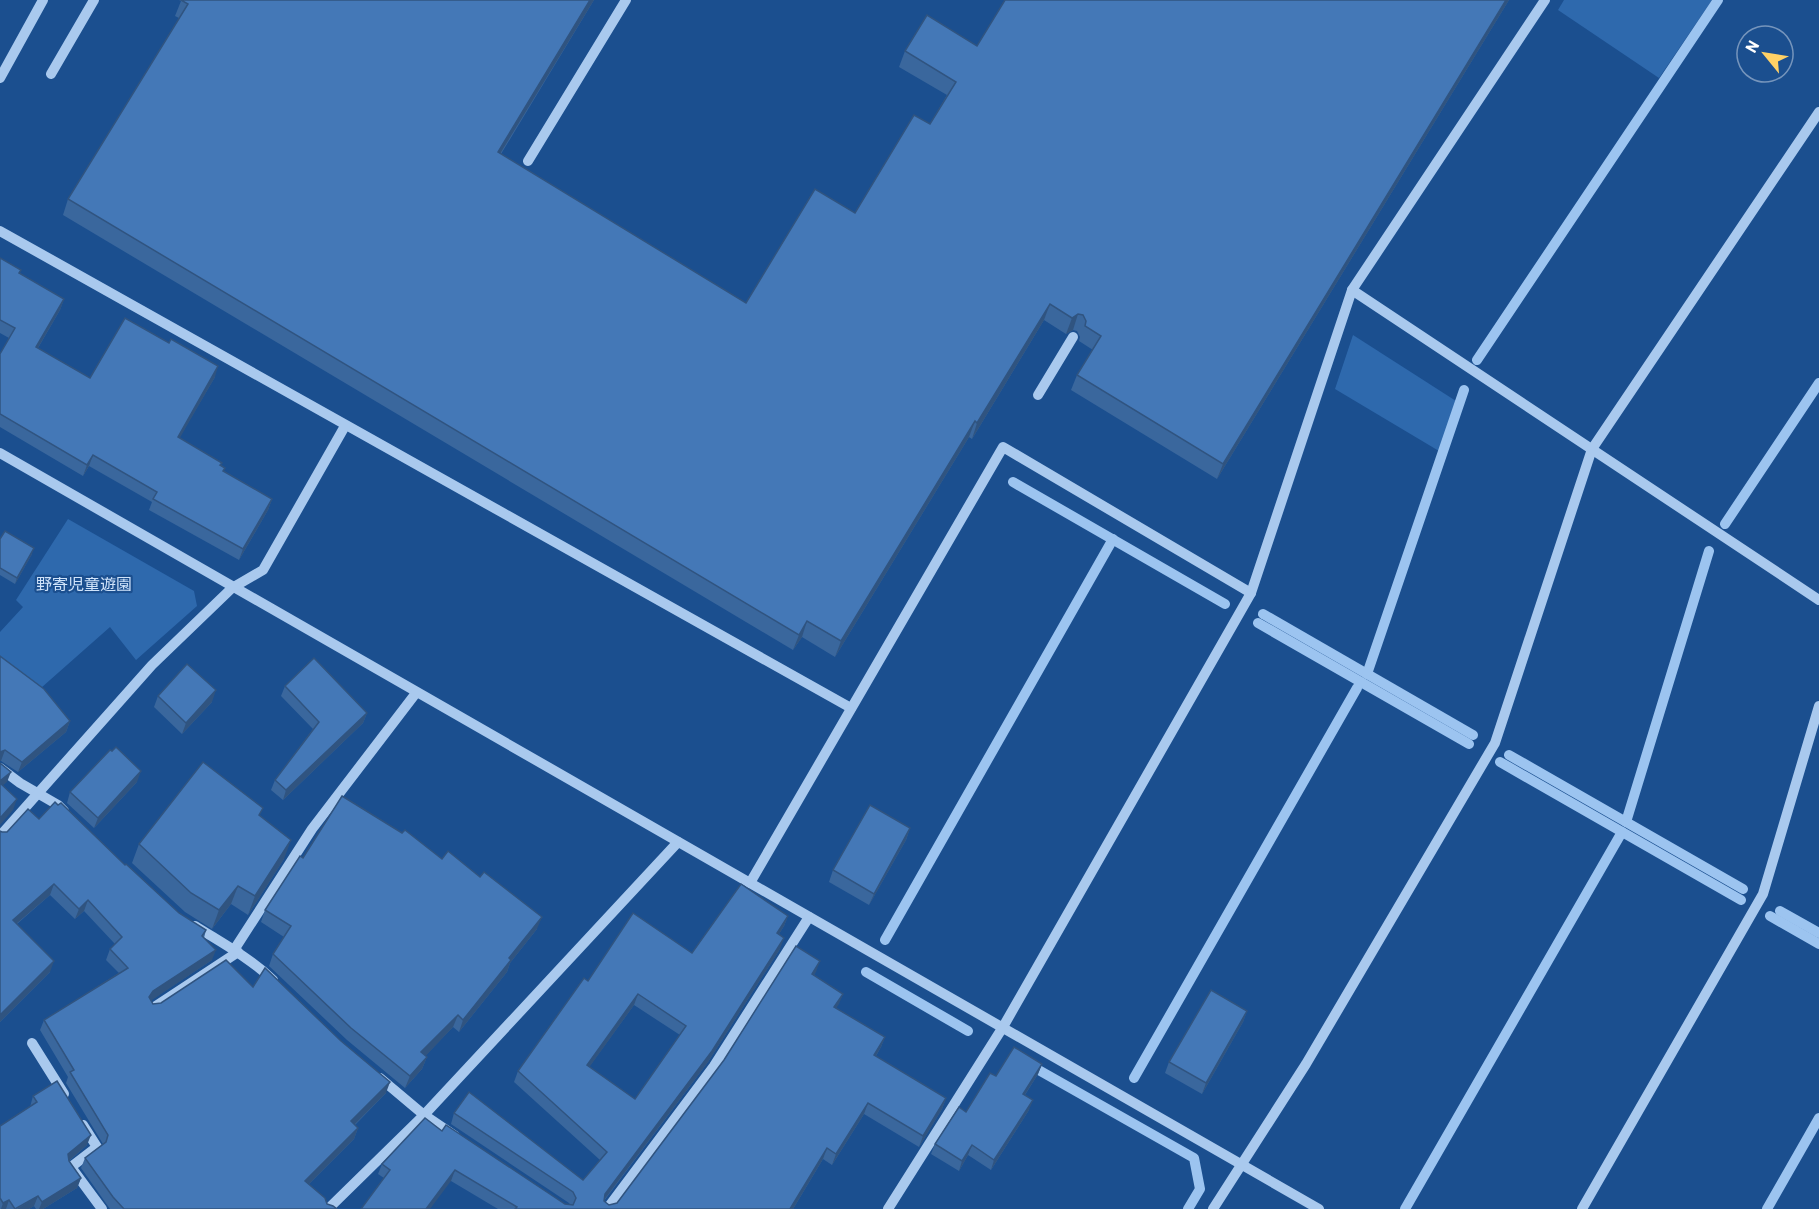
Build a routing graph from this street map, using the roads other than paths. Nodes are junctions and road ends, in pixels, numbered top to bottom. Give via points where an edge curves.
1 (43, 0) edge
2 (94, 0) edge
3 (626, 0) edge
4 (1545, 0) edge
5 (51, 74) dead end
6 (0, 78) edge
7 (1819, 112) edge
8 (528, 161) dead end
9 (0, 231) edge
10 (1352, 290) junction
11 (1072, 338) edge
12 (1038, 395) dead end
13 (345, 426) junction
14 (1592, 449) junction
15 (0, 453) edge
16 (232, 588) junction
17 (1251, 593) junction
18 (1819, 600) edge
19 (416, 693) junction
20 (1819, 706) edge
21 (852, 708) junction
22 (0, 768) edge
23 (38, 794) junction
24 (75, 821) edge
25 (0, 836) edge
26 (678, 842) junction
27 (750, 883) junction
28 (809, 917) junction
29 (189, 923) edge
30 (236, 951) junction
31 (284, 991) edge
32 (153, 1008) edge
33 (1003, 1027) junction
34 (32, 1042) dead end
35 (369, 1069) edge
36 (67, 1099) edge
37 (424, 1114) junction
38 (79, 1118) edge
39 (462, 1140) edge
40 (1242, 1165) junction
41 (102, 1209) edge
42 (328, 1209) edge
43 (607, 1209) edge
44 (888, 1209) edge
45 (1213, 1209) edge
46 (1319, 1209) edge
47 (1582, 1209) edge

1 - 6 street
2 - 5 street
3 - 8 street
4 - 10 street
7 - 14 street
9 - 13 street
10 - 14 street
10 - 17 street
11 - 12 street
13 - 16 street via 263,570
13 - 21 street
14 - 18 street
14 - 40 street via 1495,743 1306,1065
15 - 16 street
16 - 19 street
16 - 23 street via 152,665
17 - 21 street via 1003,447
17 - 33 street
19 - 26 street
19 - 30 street via 312,829
20 - 47 street via 1763,894
21 - 27 street
22 - 23 street
23 - 24 street
23 - 25 street
26 - 27 street
26 - 37 street
27 - 28 street
28 - 33 street
28 - 43 street via 714,1066
29 - 30 street
30 - 31 street
30 - 32 street
33 - 40 street
33 - 44 street
34 - 36 street
35 - 37 street
37 - 39 street
37 - 42 street
38 - 41 street via 97,1147 71,1167
40 - 45 street
40 - 46 street

